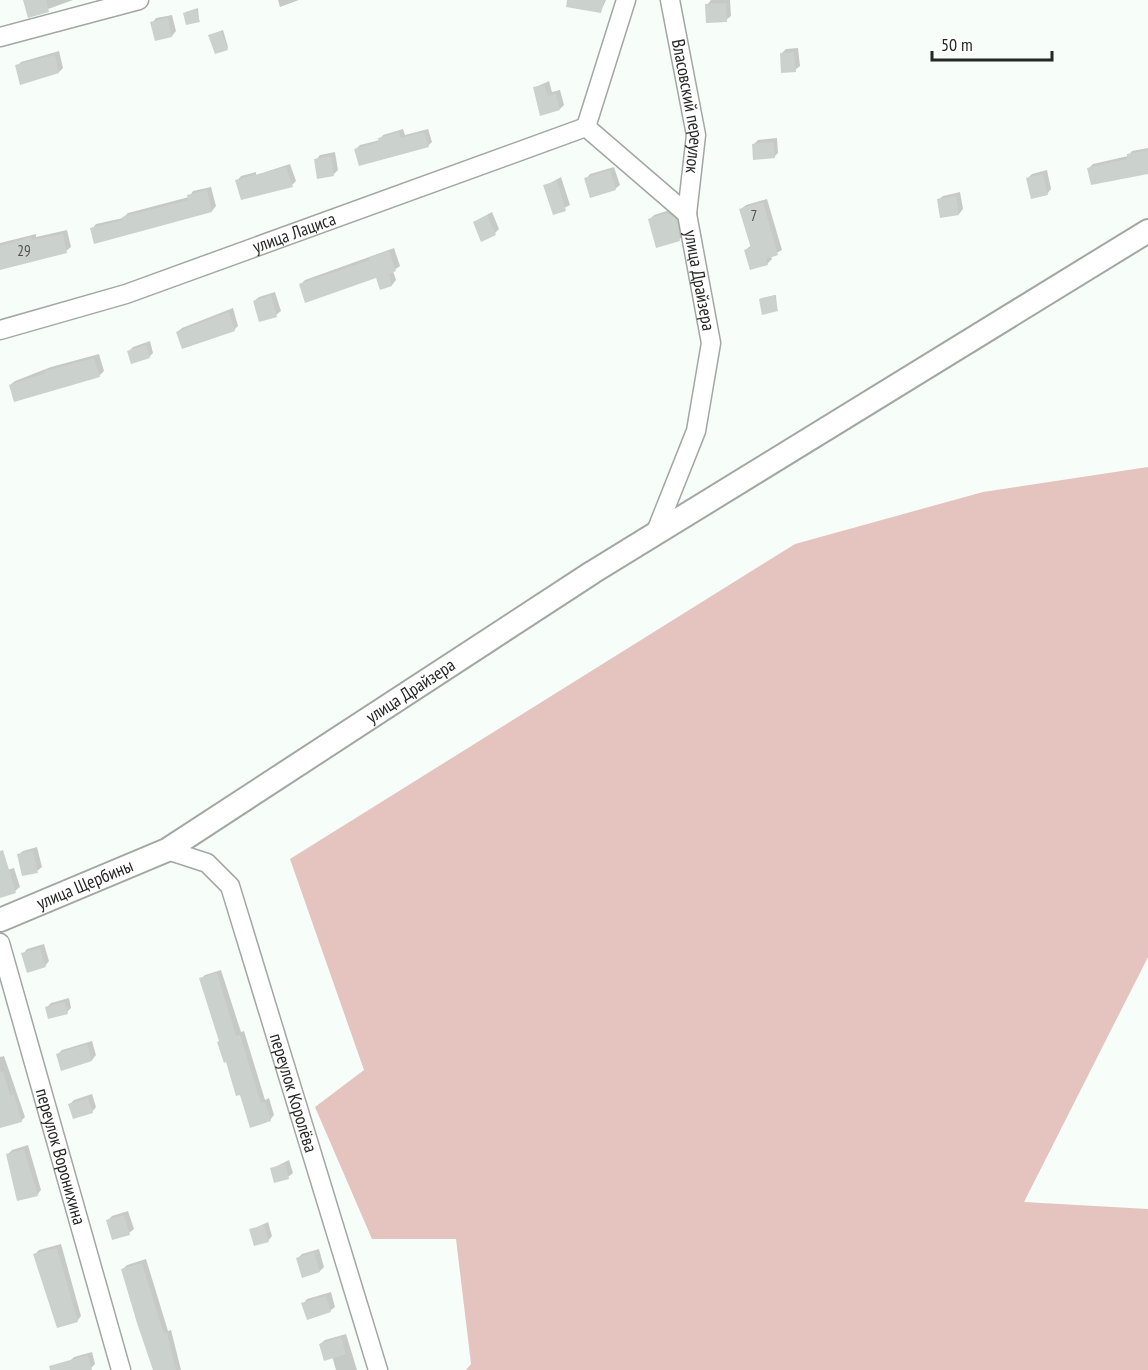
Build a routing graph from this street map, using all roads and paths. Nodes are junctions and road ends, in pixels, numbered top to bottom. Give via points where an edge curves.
1 (139, 0) edge
2 (626, 0) edge
3 (670, 0) edge
4 (0, 37) edge
5 (586, 127) junction
6 (687, 214) junction
7 (1148, 231) edge
8 (0, 330) edge
9 (655, 534) junction
10 (167, 850) junction
11 (0, 920) edge
12 (0, 942) edge
13 (121, 1370) edge
14 (378, 1370) edge

1 - 4 street
2 - 5 street
3 - 6 street, Власовский переулок via 696,135
5 - 6 street, улица Драйзера
5 - 8 street, улица Лациса via 126,294
6 - 9 street, улица Драйзера via 711,343 696,431
7 - 9 street, улица Драйзера
9 - 10 street, улица Драйзера
10 - 11 street, улица Щербины
10 - 14 street, переулок Королёва via 207,863 230,886
12 - 13 street, переулок Воронихина

